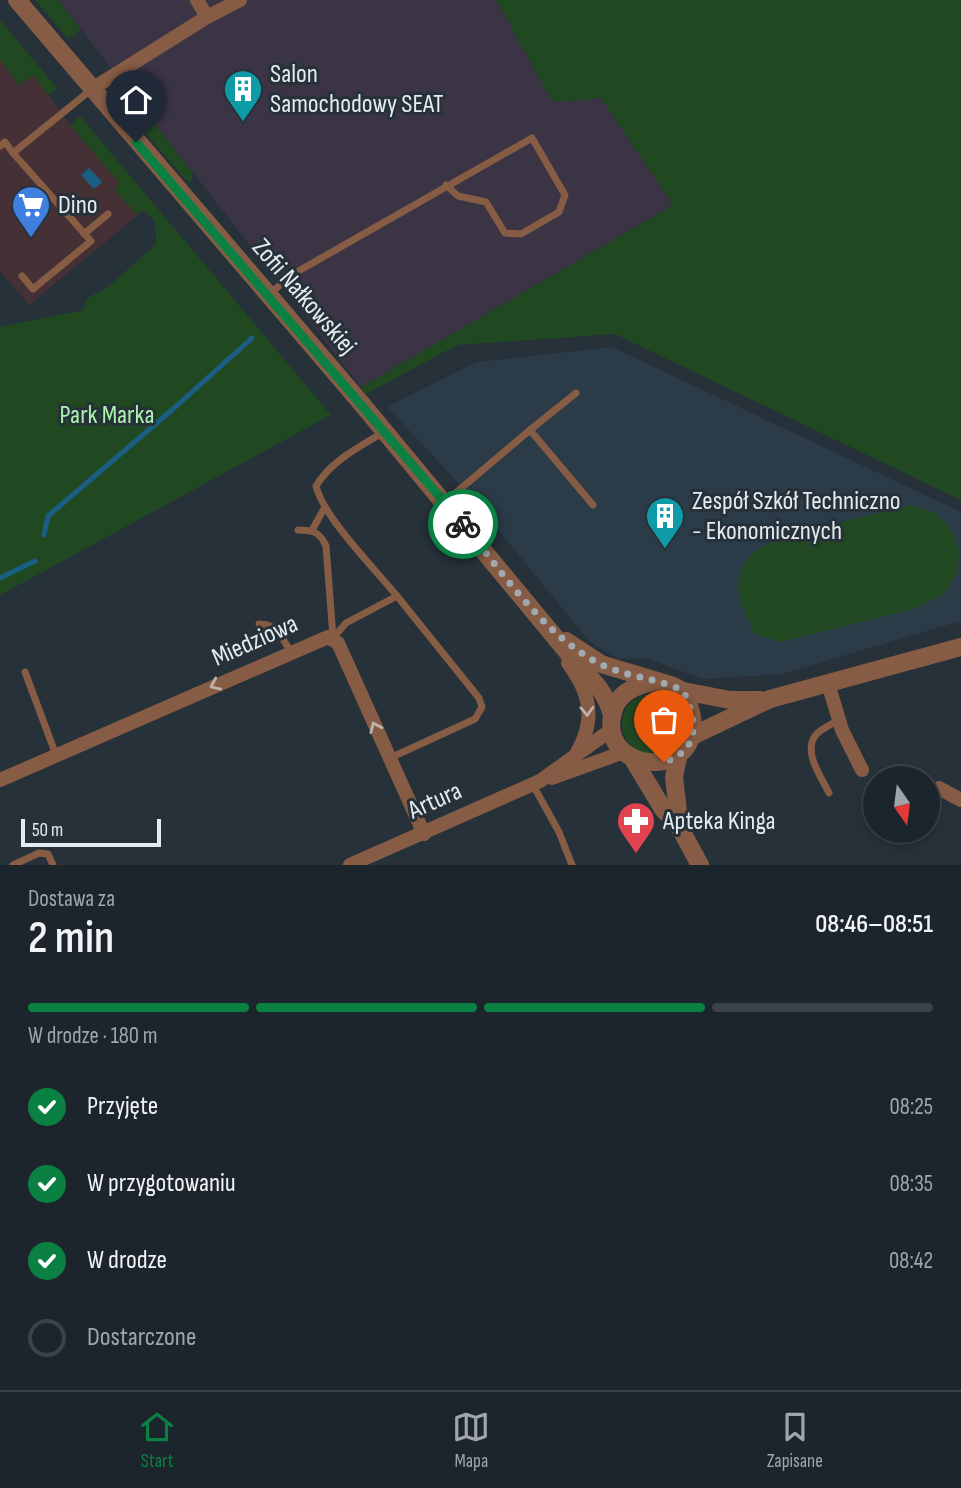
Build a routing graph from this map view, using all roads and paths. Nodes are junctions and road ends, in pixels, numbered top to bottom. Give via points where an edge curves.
1 (17, 0) edge
2 (197, 0) edge
3 (240, 0) edge
4 (207, 17) junction
5 (92, 89) junction
6 (0, 134) edge
7 (3, 144) edge
8 (13, 153) junction
9 (446, 185) junction
10 (108, 214) dead end
11 (84, 234) junction
12 (22, 276) dead end
13 (267, 295) junction
14 (576, 393) dead end
15 (530, 430) junction
16 (384, 432) junction
17 (444, 502) junction
18 (593, 505) dead end
19 (325, 507) junction
20 (298, 530) dead end
21 (312, 530) junction
22 (397, 596) junction
23 (258, 624) dead end
24 (550, 628) junction
25 (332, 638) junction
26 (961, 647) edge
27 (291, 652) junction
28 (25, 672) dead end
29 (658, 681) junction
30 (828, 683) junction
31 (683, 691) junction
32 (770, 699) junction
33 (839, 720) junction
34 (611, 722) junction
35 (692, 736) junction
36 (56, 755) junction
37 (628, 756) junction
38 (678, 757) junction
39 (389, 758) junction
40 (574, 758) junction
41 (862, 770) dead end
42 (0, 780) edge
43 (537, 783) junction
44 (940, 789) edge
45 (829, 793) dead end
46 (961, 800) edge
47 (680, 828) junction
48 (424, 834) junction
49 (13, 865) edge
50 (53, 865) edge
51 (350, 865) edge
52 (572, 865) edge
53 (700, 865) edge

1 - 5 street, Zofii Nałkowskiej
2 - 4 street
3 - 4 street
4 - 5 street
5 - 8 lane
5 - 13 street, Zofii Nałkowskiej
6 - 7 lane
7 - 8 lane
8 - 11 lane
9 - 9 lane via 533,138 565,195 559,212 521,234 505,233 486,202 458,196
9 - 13 lane via 295,273
10 - 11 lane
11 - 12 lane via 90,241 33,289
13 - 16 street, Zofii Nałkowskiej
14 - 15 lane
15 - 17 lane
15 - 18 lane
16 - 17 street, Zofii Nałkowskiej
16 - 19 lane via 324,472 316,486
17 - 24 street, Zofii Nałkowskiej
19 - 21 lane
19 - 22 lane
20 - 21 lane
21 - 25 lane via 326,546
22 - 25 lane via 346,622
22 - 39 lane via 482,707 475,719
23 - 27 lane via 275,628
24 - 29 street via 601,664
24 - 34 street via 601,688 609,702
24 -> 40 street via 586,692 587,730
25 - 27 street, Miedziowa
39 -> 25 street, Miedziowa
26 - 30 street
27 -> 36 street, Miedziowa
28 - 36 lane
29 - 31 street
29 - 34 street via 631,689 615,705
30 - 32 street
30 - 33 street
31 - 32 street via 730,700
31 - 35 street via 694,720
32 - 35 street
33 - 41 street
33 - 45 lane via 817,734 811,747
34 - 37 street via 615,742
34 - 40 street, Artura
35 - 38 street
36 - 42 street, Miedziowa
37 - 38 street via 649,763
37 - 43 street, Artura
37 - 47 street
38 - 47 street via 674,777
39 - 48 street, Miedziowa
40 - 43 street, Artura
43 - 48 street, Artura
43 - 52 lane
44 - 46 street
47 - 53 street
48 - 51 street, Artura
49 - 50 lane via 39,853 48,854

